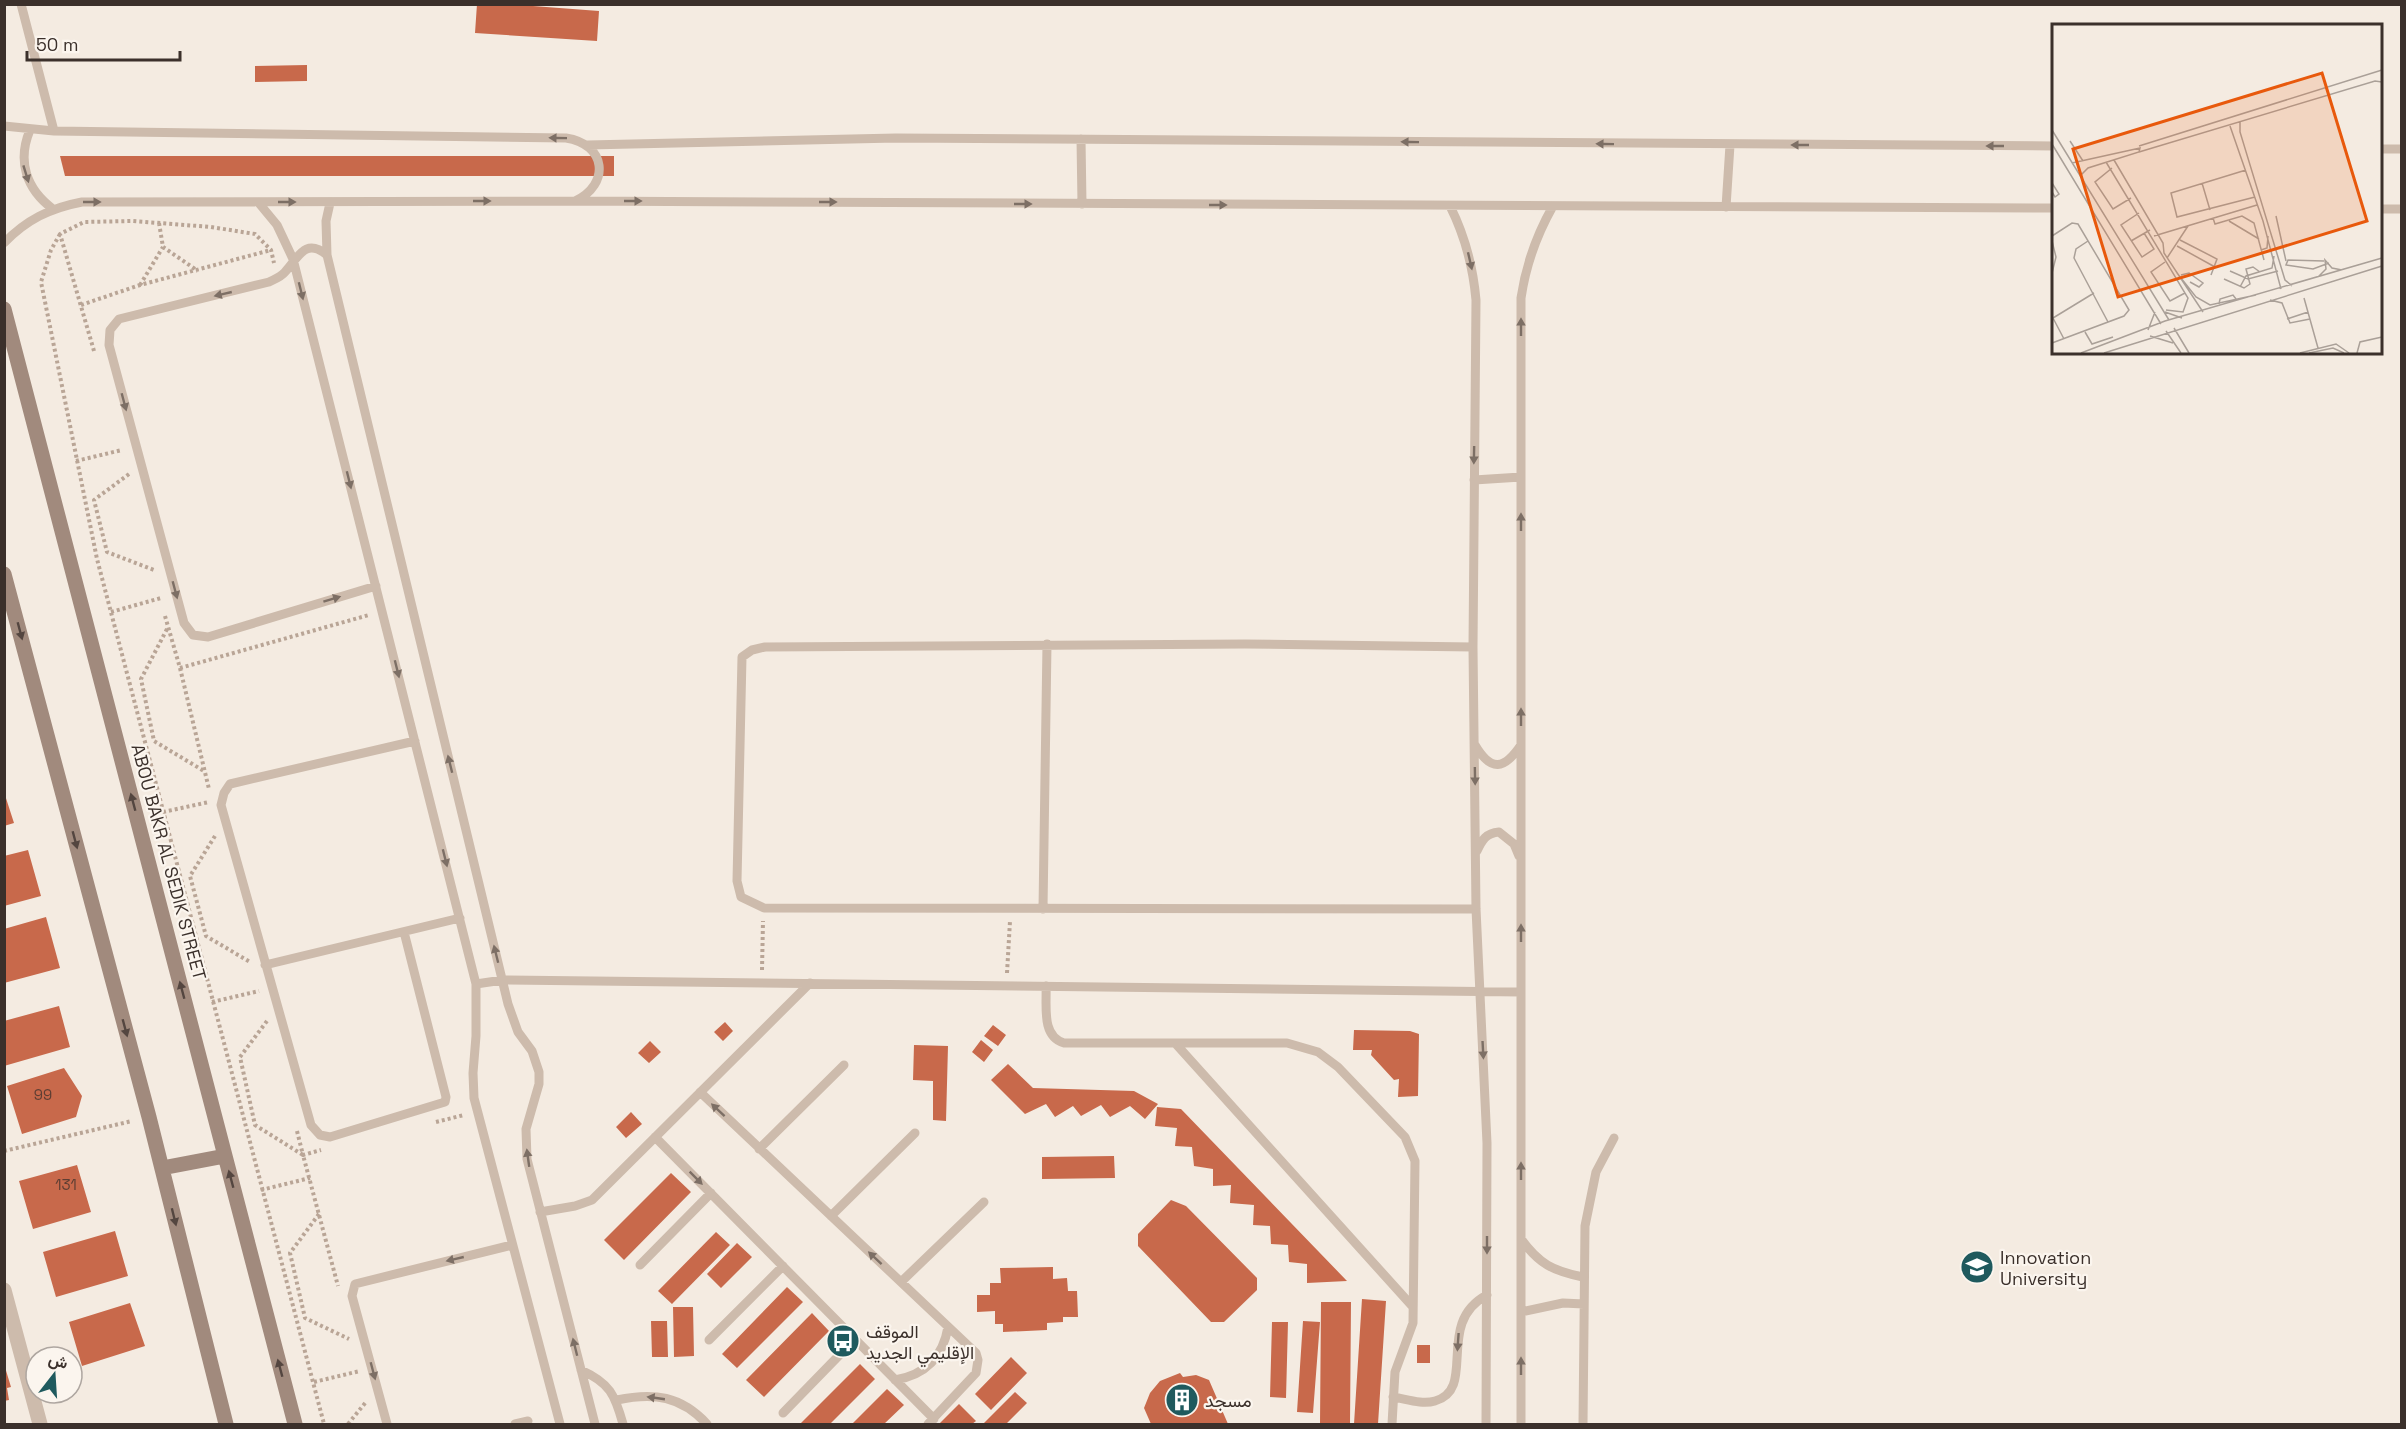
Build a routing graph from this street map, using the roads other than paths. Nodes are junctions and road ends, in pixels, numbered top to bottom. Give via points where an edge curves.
1 (21, 4) edge
2 (4, 126) edge
3 (30, 130) junction
4 (54, 131) junction
5 (1081, 139) junction
6 (588, 145) junction
7 (1730, 145) junction
8 (2052, 146) edge
9 (2382, 149) edge
10 (2402, 149) edge
11 (575, 201) junction
12 (258, 202) junction
13 (330, 203) junction
14 (1082, 204) junction
15 (1449, 206) junction
16 (1553, 206) junction
17 (1726, 207) junction
18 (53, 208) junction
19 (2052, 208) edge
20 (2382, 209) edge
21 (2402, 209) edge
22 (4, 243) edge
23 (327, 255) junction
24 (293, 259) junction
25 (4, 309) edge
26 (1521, 477) junction
27 (1474, 480) junction
28 (4, 574) edge
29 (376, 586) junction
30 (1047, 644) junction
31 (1473, 647) junction
32 (415, 741) junction
33 (1474, 743) junction
34 (1521, 744) junction
35 (1476, 853) junction
36 (1521, 861) junction
37 (1043, 909) junction
38 (1476, 909) junction
39 (460, 918) junction
40 (404, 932) junction
41 (265, 965) junction
42 (503, 980) junction
43 (810, 983) junction
44 (476, 984) junction
45 (1046, 986) junction
46 (1480, 992) junction
47 (1521, 992) junction
48 (1175, 1043) junction
49 (844, 1065) dead end
50 (700, 1092) junction
51 (915, 1133) dead end
52 (655, 1137) junction
53 (1614, 1138) dead end
54 (759, 1149) junction
55 (225, 1156) junction
56 (162, 1168) junction
57 (711, 1193) junction
58 (984, 1202) dead end
59 (540, 1212) junction
60 (831, 1216) junction
61 (1521, 1238) junction
62 (512, 1245) junction
63 (640, 1265) dead end
64 (783, 1266) junction
65 (1583, 1277) junction
66 (901, 1282) junction
67 (4, 1290) edge
68 (1487, 1295) junction
69 (1584, 1304) junction
70 (1413, 1307) junction
71 (1521, 1312) junction
72 (948, 1327) junction
73 (855, 1339) junction
74 (709, 1340) dead end
75 (581, 1370) junction
76 (895, 1380) junction
77 (1393, 1397) junction
78 (617, 1400) junction
79 (783, 1413) dead end
80 (528, 1421) dead end
81 (931, 1422) edge
82 (40, 1425) edge
83 (226, 1425) edge
84 (295, 1425) edge
85 (387, 1425) edge
86 (515, 1425) edge
87 (560, 1425) edge
88 (595, 1425) edge
89 (623, 1425) edge
90 (707, 1425) edge
91 (1392, 1425) edge
92 (1486, 1425) edge
93 (1521, 1425) edge
94 (1582, 1425) edge

1 - 4 lane
2 - 3 lane
3 - 4 lane
3 -> 18 lane via 23,152 25,174 36,194
6 -> 4 lane via 566,138
5 - 6 lane via 897,138
7 -> 5 lane
5 - 14 lane
6 - 11 lane via 596,154 599,177 594,188
8 -> 7 lane
7 - 17 lane
9 - 10 lane
13 -> 11 lane
11 -> 14 lane
12 -> 13 lane
18 -> 12 lane via 82,202
12 - 24 lane via 277,225
13 - 23 lane
14 -> 15 lane
15 - 16 lane
15 -> 27 lane via 1466,245 1474,283
16 - 17 lane
26 -> 16 lane via 1521,298 1532,249
17 - 19 lane
18 - 22 lane via 28,222
20 - 21 lane
23 - 24 lane via 311,249
42 -> 23 lane
24 -> 29 lane
24 -> 29 lane via 278,278 260,285 119,319 110,330 109,345 184,623 193,635 208,637
55 -> 25 main road, ABOU BAKR AL SEDIK STREET
26 - 27 lane
34 -> 26 lane
27 - 31 lane
28 -> 56 main road
29 -> 32 lane
30 - 31 lane
30 - 37 lane
30 - 37 lane via 765,647 742,657 737,881 741,897 764,908
31 - 33 lane
32 -> 39 lane
32 - 41 lane via 230,784 227,788 221,806
33 - 34 lane via 1489,763 1497,765 1512,758
33 -> 35 lane
34 - 36 lane
35 - 36 lane via 1483,838 1499,832 1514,844
35 - 38 lane
47 -> 36 lane
37 - 38 lane
38 - 46 lane
39 - 40 lane
39 - 44 lane
40 - 41 lane
40 - 41 lane via 446,1102 330,1137 320,1135 311,1125
42 - 43 lane
42 - 44 lane
59 -> 42 lane via 526,1144 539,1072 532,1051 513,1020
43 - 45 lane
43 - 50 lane
44 - 62 lane via 474,1098
45 - 46 lane
45 - 48 lane via 1049,1032 1057,1041
46 - 47 lane
46 -> 68 lane via 1487,1143
61 -> 47 lane
48 - 70 lane
48 - 70 lane via 1287,1043 1308,1048 1338,1066 1405,1137 1415,1161
49 - 54 lane
50 - 52 lane
54 -> 50 lane
51 - 60 lane
52 -> 57 lane
52 - 59 lane via 592,1200
53 - 65 lane via 1596,1172 1585,1226
54 - 60 lane
55 - 56 main road
84 -> 55 main road, ABOU BAKR AL SEDIK STREET
56 -> 83 main road
57 - 63 lane
57 - 64 lane
58 - 66 lane
75 -> 59 lane
66 -> 60 lane
61 - 65 lane via 1545,1265
61 - 71 lane
62 -> 85 lane via 355,1284 352,1296
62 - 87 lane
64 - 73 lane
64 - 74 lane
65 - 69 lane
66 - 72 lane
67 - 82 street
68 -> 77 lane via 1470,1306 1460,1323 1456,1379 1448,1393 1426,1402
68 - 92 lane
69 - 71 lane via 1563,1303
69 - 94 lane
70 - 77 lane via 1413,1328 1395,1372
93 -> 71 lane
72 - 76 lane via 935,1359 918,1373
72 - 81 lane via 976,1353 978,1366 973,1378
73 - 76 lane
73 - 79 lane
75 - 78 lane via 603,1383
75 - 88 lane
76 - 81 lane
77 - 91 lane
78 - 89 lane
90 -> 78 lane via 693,1409 661,1398
80 - 86 lane

